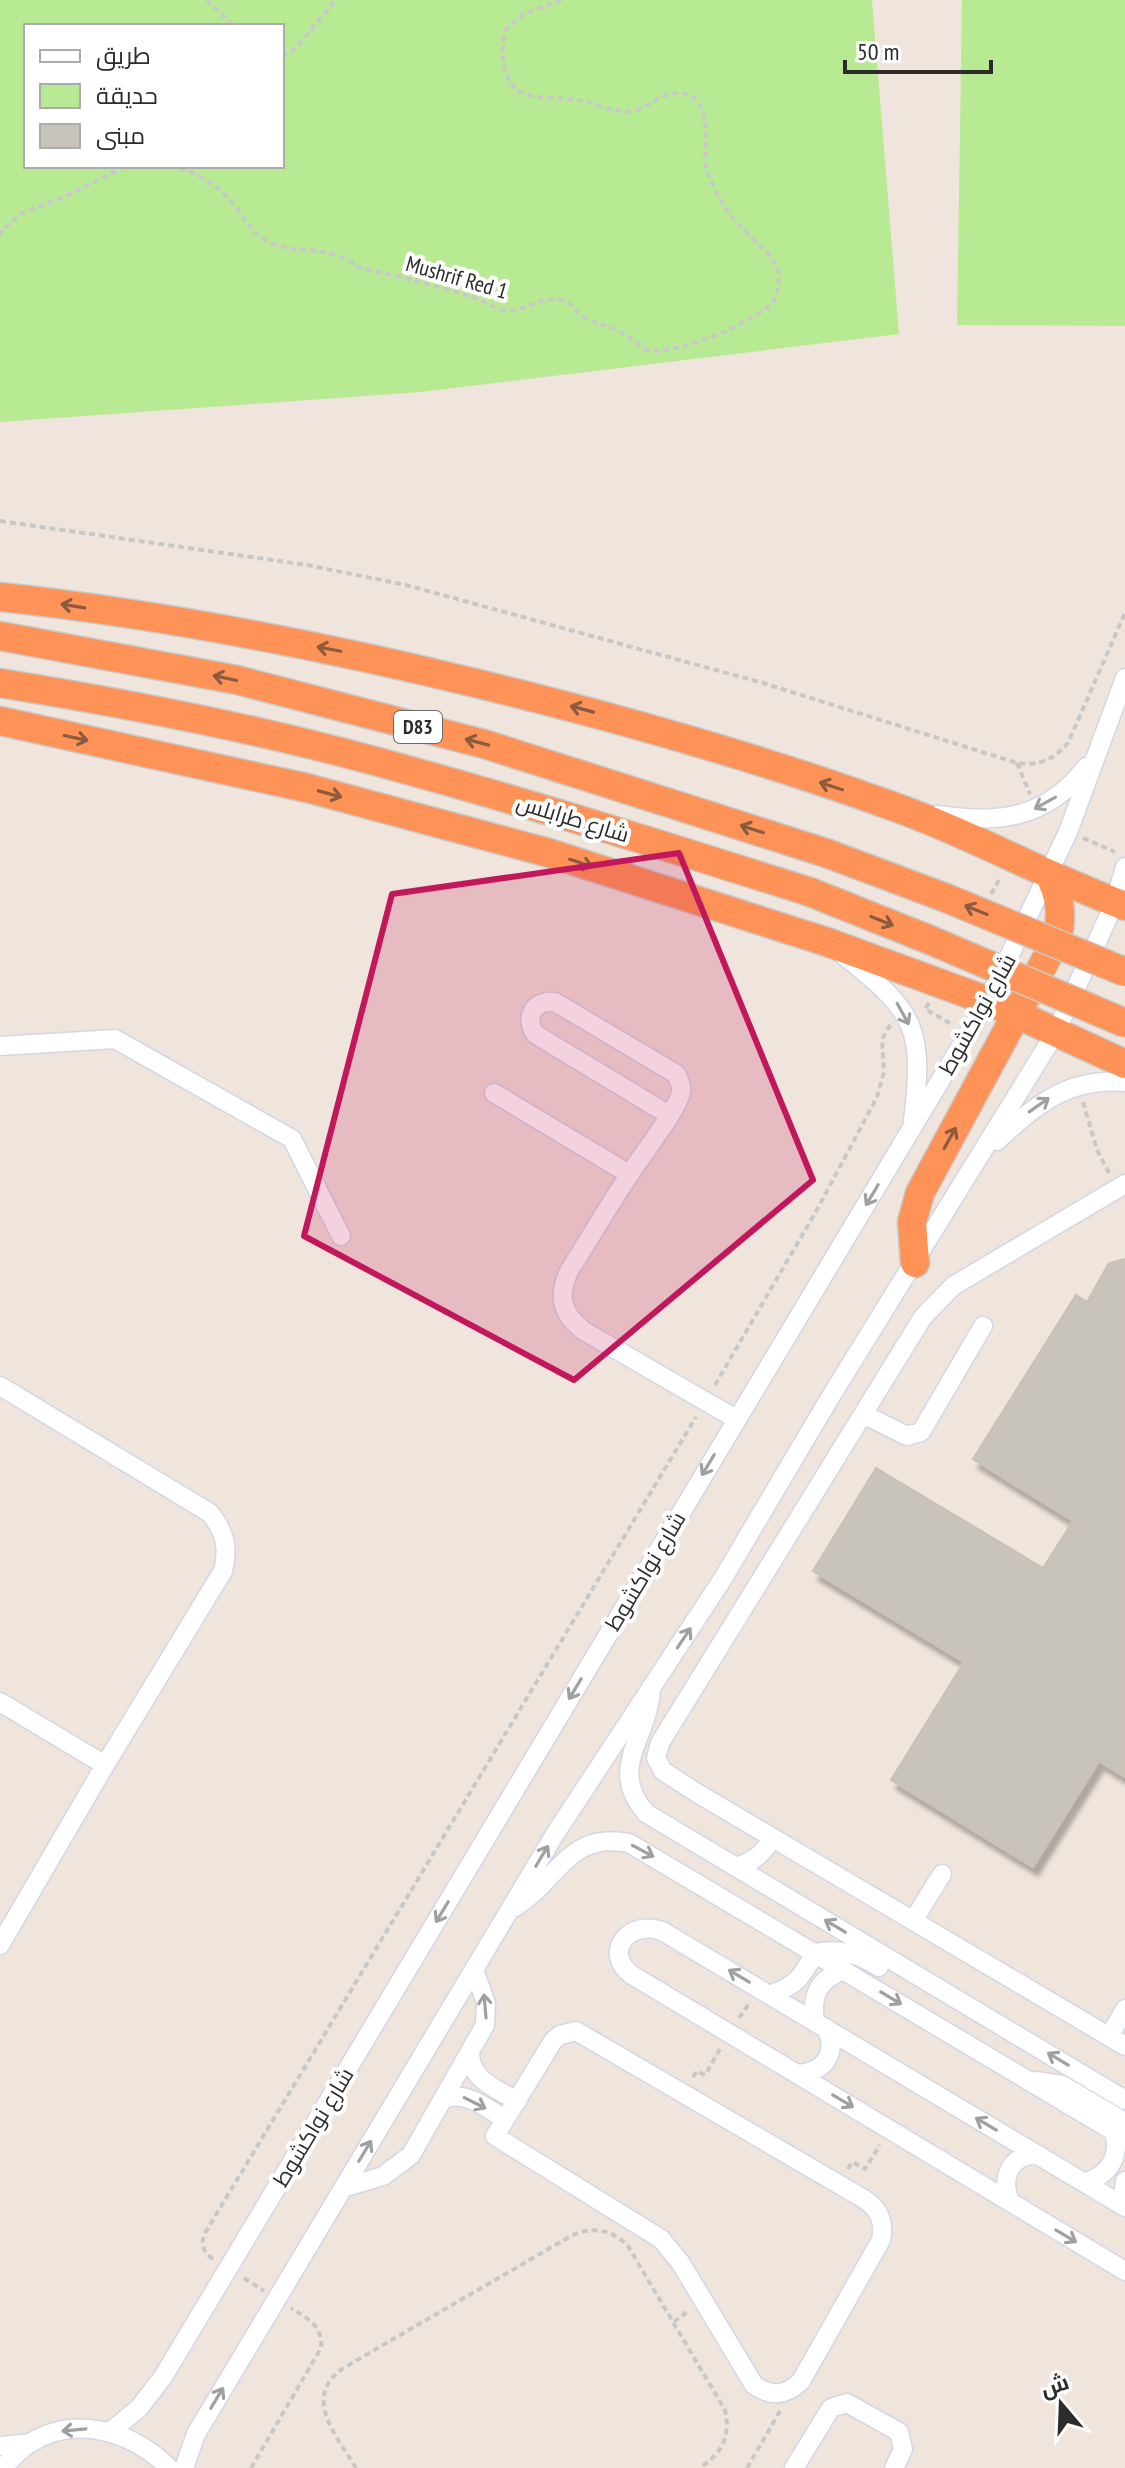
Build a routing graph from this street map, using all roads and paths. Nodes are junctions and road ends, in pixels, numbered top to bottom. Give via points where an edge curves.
1 (207, 0) edge
2 (336, 0) edge
3 (562, 0) edge
4 (232, 24) edge
5 (284, 55) edge
6 (122, 168) edge
7 (175, 168) edge
8 (0, 236) edge
9 (0, 521) edge
10 (0, 597) edge
11 (1125, 613) edge
12 (0, 636) edge
13 (1125, 678) edge
14 (0, 683) edge
15 (3, 723) edge
16 (1100, 749) junction
17 (1017, 763) junction
18 (1035, 809) junction
19 (905, 811) junction
20 (1068, 832) junction
21 (1124, 869) edge
22 (1049, 874) junction
23 (1120, 904) edge
24 (827, 942) junction
25 (1125, 972) edge
26 (988, 1001) junction
27 (1018, 1014) junction
28 (1125, 1023) edge
29 (1056, 1032) junction
30 (0, 1046) edge
31 (1125, 1064) edge
32 (1125, 1082) edge
33 (1079, 1086) junction
34 (494, 1093) dead end
35 (669, 1115) junction
36 (912, 1128) junction
37 (980, 1156) junction
38 (629, 1174) junction
39 (1121, 1187) edge
40 (341, 1236) dead end
41 (915, 1263) junction
42 (983, 1326) dead end
43 (0, 1386) edge
44 (863, 1414) junction
45 (736, 1419) junction
46 (651, 1686) junction
47 (0, 1702) edge
48 (105, 1765) junction
49 (773, 1838) junction
50 (762, 1854) junction
51 (735, 1867) junction
52 (942, 1874) dead end
53 (767, 1886) junction
54 (509, 1910) junction
55 (913, 1921) junction
56 (3, 1941) edge
57 (815, 1953) junction
58 (474, 1970) junction
59 (844, 1970) junction
60 (916, 1975) junction
61 (770, 1995) junction
62 (1125, 2009) edge
63 (820, 2025) junction
64 (1117, 2042) edge
65 (470, 2053) junction
66 (798, 2074) junction
67 (443, 2099) junction
68 (1125, 2100) edge
69 (517, 2101) junction
70 (505, 2119) junction
71 (889, 2129) junction
72 (1121, 2130) edge
73 (1039, 2155) junction
74 (1125, 2181) edge
75 (1085, 2183) junction
76 (839, 2184) junction
77 (343, 2188) junction
78 (1010, 2202) junction
79 (1123, 2206) edge
80 (1125, 2271) edge
81 (793, 2388) junction
82 (110, 2432) junction
83 (31, 2443) junction
84 (0, 2446) edge
85 (1, 2468) edge
86 (169, 2468) edge
87 (184, 2468) edge
88 (356, 2468) edge
89 (699, 2468) edge
90 (747, 2468) edge
91 (794, 2468) edge
92 (894, 2468) edge

1 - 4 path
2 - 5 path
3 - 7 path, Mushrif Red 1 via 525,13 506,29 504,72 510,82 527,94 613,110 638,109 679,93 697,103 705,124 707,171 725,208 777,269 774,300 758,314 692,345 657,352 579,314 565,301 501,309 360,268 329,252 272,244 255,233 214,185
6 - 8 path via 22,213
9 - 17 path via 307,565 406,585 763,683
19 -> 10 highway via 605,715 368,657 231,629
11 - 17 path via 1068,743 1046,762
25 -> 12 highway, شارع طرابلس / D83, bridge via 826,853 484,744 237,680
13 - 16 street, شارع نواكشوط
14 -> 28 highway, شارع طرابلس / D83, bridge via 140,706 330,749 526,803 810,892
15 -> 24 highway via 307,788 519,845
16 -> 18 street via 1075,782
16 - 20 street, شارع نواكشوط
17 - 18 path
18 - 19 street via 981,820
19 - 22 highway
20 - 21 path via 1120,854 1114,867
20 - 22 street, شارع نواكشوط
21 - 23 street
22 - 23 highway
22 - 26 street, شارع نواكشوط
22 - 27 highway via 1059,899 1060,926
23 - 29 street
24 - 26 highway
24 -> 36 street via 886,989 907,1017 919,1067
26 - 27 highway
26 - 36 street, شارع نواكشوط
27 - 29 highway
41 -> 27 highway via 912,1222 920,1193
29 - 31 highway
29 - 37 street
30 - 40 street via 115,1039 292,1139
32 - 33 street
37 -> 33 street via 1046,1099
33 - 39 path via 1097,1150
34 - 38 street
35 - 35 street via 681,1094 676,1074 555,1002 535,1006 529,1026 535,1034
35 - 38 street
36 -> 45 street, شارع نواكشوط
37 - 41 street
38 - 45 street via 569,1271 562,1305 570,1321 584,1331
39 - 44 street via 945,1293 923,1317
46 -> 41 street via 722,1580
42 - 44 street via 921,1432 907,1436
43 - 48 street via 210,1513 226,1540 223,1571
44 - 49 street via 657,1750 663,1771
45 -> 82 street, شارع نواكشوط via 163,2377 139,2408
46 - 51 street via 649,1713 628,1769 635,1801 661,1823
54 -> 46 street
47 - 48 street
48 - 56 street
49 - 50 street
49 - 55 street
50 - 51 street
50 - 53 street
51 - 53 street
52 - 55 street
60 -> 53 street
54 -> 57 street via 535,1893 580,1847 612,1840 644,1851
54 - 58 street
55 - 64 street
57 - 59 street
57 - 60 street via 839,1950 888,1972
57 - 61 street via 798,1982
65 -> 58 street via 487,2014
77 -> 58 street
59 - 63 street via 818,1989 814,1999
59 -> 72 street
68 -> 60 street
61 - 63 street
61 -> 66 street via 662,1931 644,1927 621,1943 625,1969
62 - 64 street
63 - 66 street via 831,2038 828,2060 820,2069
73 -> 63 street
65 - 67 street
65 - 69 street via 475,2074
66 -> 71 street
67 -> 70 street via 466,2097
67 - 77 street via 403,2163 383,2176
69 - 70 street
69 - 76 street via 553,2041 576,2031
70 - 81 street via 495,2136 672,2249 754,2385 773,2394
71 - 76 path via 865,2169 852,2162
71 - 78 street
72 - 75 street via 1113,2164
73 - 75 street
73 - 78 street via 1028,2155 1009,2168 1005,2179
74 - 79 street
75 - 79 street
76 - 81 street via 878,2212 881,2240
87 -> 77 street via 196,2434
78 -> 80 street
81 - 90 path
82 -> 83 street via 70,2430
82 - 86 street via 153,2452
83 - 84 street
83 - 85 street
88 - 89 path via 325,2415 323,2395 332,2378 591,2229 611,2233 628,2246 725,2410 724,2443
91 - 92 street via 831,2408 847,2403 899,2432 903,2449

